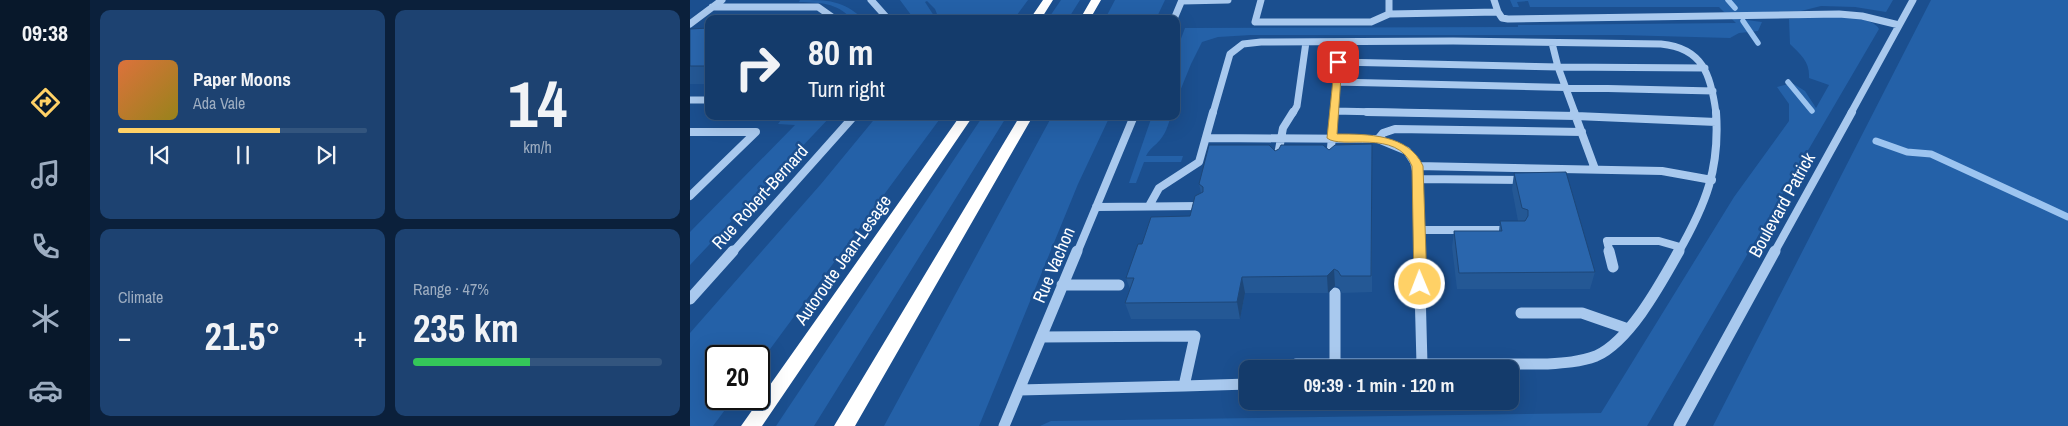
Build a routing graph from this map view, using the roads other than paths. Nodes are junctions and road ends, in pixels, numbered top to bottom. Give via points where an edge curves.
1 (722, 0) edge
2 (871, 0) edge
3 (1048, 0) edge
4 (1096, 0) edge
5 (1182, 0) edge
6 (1228, 0) edge
7 (1261, 0) edge
8 (1389, 0) edge
9 (1494, 0) edge
10 (1913, 0) edge
11 (712, 7) junction
12 (1498, 12) junction
13 (1389, 14) junction
14 (829, 15) edge
15 (884, 15) edge
16 (1038, 15) edge
17 (1087, 15) edge
18 (1176, 15) edge
19 (690, 24) edge
20 (1899, 25) junction
21 (1306, 42) junction
22 (1339, 42) junction
23 (1552, 43) junction
24 (1338, 62) junction
25 (1558, 67) junction
26 (1704, 68) junction
27 (1336, 82) junction
28 (1565, 86) junction
29 (1713, 91) junction
30 (690, 100) edge
31 (705, 100) edge
32 (1334, 111) junction
33 (1576, 116) junction
34 (850, 120) edge
35 (964, 120) edge
36 (1025, 120) edge
37 (1132, 120) edge
38 (1716, 122) junction
39 (690, 132) edge
40 (1582, 132) junction
41 (1206, 138) junction
42 (1280, 138) junction
43 (1332, 138) junction
44 (1378, 138) junction
45 (1330, 160) edge
46 (1277, 161) edge
47 (1417, 166) junction
48 (1595, 169) junction
49 (1418, 179) junction
50 (1532, 180) edge
51 (1712, 180) junction
52 (690, 196) edge
53 (1149, 206) junction
54 (1201, 206) edge
55 (1096, 207) junction
56 (1419, 230) junction
57 (1520, 230) edge
58 (1680, 247) junction
59 (1613, 267) dead end
60 (1119, 284) dead end
61 (1062, 285) junction
62 (1335, 293) dead end
63 (690, 299) edge
64 (1521, 313) dead end
65 (1628, 329) junction
66 (1041, 337) junction
67 (1335, 360) edge
68 (1422, 360) edge
69 (1519, 364) edge
70 (1239, 384) edge
71 (1184, 386) junction
72 (1019, 390) junction
73 (751, 426) edge
74 (844, 426) edge
75 (1004, 426) edge
76 (1679, 426) edge

1 - 11 street
2 - 15 street
3 - 16 highway
4 - 17 highway
5 - 6 street
5 - 18 street
7 - 13 street via 1255,22 1371,22
8 - 13 street
9 - 12 street
10 - 20 street, Boulevard Patrick
11 - 14 lane via 818,7
11 - 19 street
12 - 13 street
12 - 20 lane via 1502,18 1508,19 1839,14
20 - 76 street, Boulevard Patrick
21 - 22 street
21 - 41 street via 1253,42 1232,50
21 - 42 street via 1297,106
22 - 23 street
22 - 24 street
23 - 25 street
23 - 26 street via 1670,45 1694,54
24 - 25 street
24 - 27 street
25 - 26 lane
25 - 28 street
26 - 29 street
27 - 28 street
27 - 32 street
28 - 29 street
28 - 33 street
29 - 38 street
30 - 31 street
32 - 33 street
32 - 43 street
33 - 38 street
33 - 40 street
34 - 63 street, Rue Robert-Bernard
35 - 73 highway, Autoroute Jean-Lesage
36 - 74 highway
37 - 55 street, Rue Vachon
38 - 51 street via 1718,151
39 - 52 street via 756,132
40 - 44 lane via 1395,129
40 - 48 street
41 - 42 street
41 - 53 street via 1199,162 1156,190
42 - 43 street
42 - 46 street
43 - 44 street
43 - 45 street
44 - 47 street via 1407,151
47 - 48 street
47 - 49 street
48 - 51 street via 1674,171
49 - 50 street
49 - 56 street
51 - 58 street
53 - 54 lane
53 - 55 lane
55 - 61 street, Rue Vachon
56 - 57 street
56 - 68 street
58 - 59 street via 1659,242 1607,242
58 - 65 street via 1656,291
60 - 61 street
61 - 66 street, Rue Vachon
62 - 67 street
64 - 65 lane via 1582,313
65 - 69 street via 1607,350 1585,359
66 - 71 street via 1195,336
66 - 72 street, Rue Vachon
70 - 71 street
71 - 72 street
72 - 75 street, Rue Vachon

